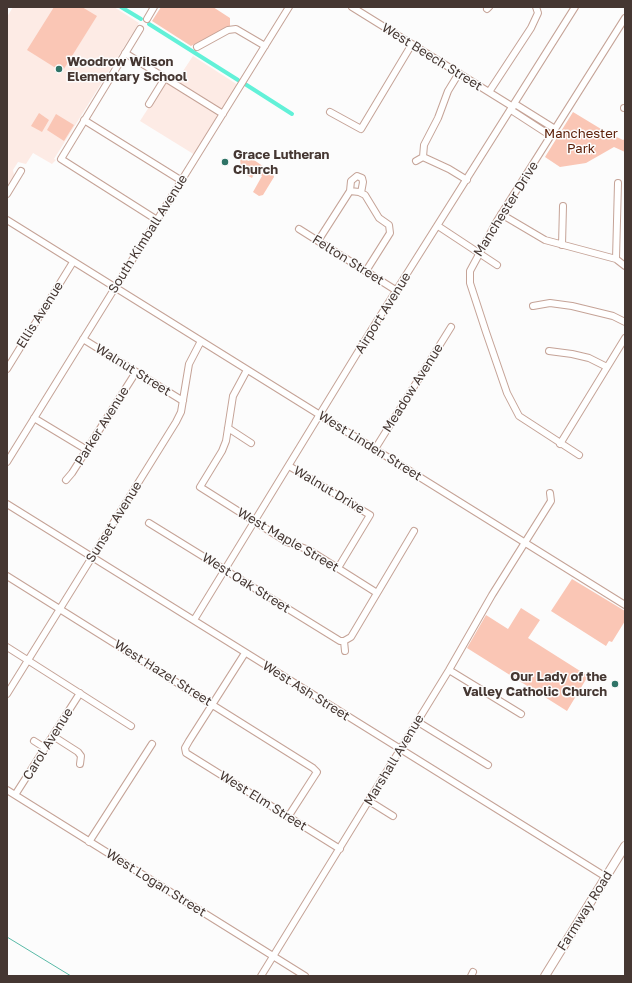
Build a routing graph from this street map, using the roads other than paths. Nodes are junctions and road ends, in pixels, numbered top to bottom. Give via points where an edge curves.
1 (154, 7) edge
2 (289, 7) edge
3 (352, 7) edge
4 (575, 7) edge
5 (537, 10) edge
6 (625, 18) edge
7 (147, 19) dead end
8 (140, 29) dead end
9 (412, 44) junction
10 (265, 46) junction
11 (197, 47) dead end
12 (125, 53) junction
13 (459, 73) junction
14 (165, 78) junction
15 (489, 92) junction
16 (149, 104) dead end
17 (513, 107) junction
18 (330, 112) dead end
19 (223, 114) junction
20 (84, 120) junction
21 (555, 129) junction
22 (551, 136) junction
23 (423, 157) junction
24 (416, 161) dead end
25 (21, 171) dead end
26 (467, 180) junction
27 (182, 181) junction
28 (618, 183) dead end
29 (350, 191) junction
30 (361, 193) junction
31 (7, 194) edge
32 (563, 206) dead end
33 (502, 214) junction
34 (7, 220) edge
35 (157, 220) junction
36 (438, 226) junction
37 (299, 229) dead end
38 (318, 241) junction
39 (562, 246) junction
40 (478, 253) junction
41 (616, 259) junction
42 (73, 262) junction
43 (498, 265) dead end
44 (625, 266) edge
45 (366, 272) junction
46 (115, 288) junction
47 (397, 291) junction
48 (533, 306) dead end
49 (625, 322) edge
50 (451, 327) dead end
51 (625, 338) edge
52 (83, 339) junction
53 (201, 342) junction
54 (549, 351) dead end
55 (607, 367) junction
56 (7, 369) edge
57 (247, 370) junction
58 (136, 372) junction
59 (182, 401) junction
60 (320, 415) junction
61 (34, 418) junction
62 (228, 428) junction
63 (251, 443) dead end
64 (560, 444) junction
65 (375, 449) junction
66 (87, 450) junction
67 (579, 455) dead end
68 (7, 462) edge
69 (289, 466) junction
70 (66, 480) dead end
71 (550, 493) dead end
72 (7, 504) edge
73 (255, 521) junction
74 (150, 523) dead end
75 (414, 531) dead end
76 (524, 542) junction
77 (92, 558) junction
78 (338, 568) junction
79 (225, 570) junction
80 (7, 576) edge
81 (377, 593) junction
82 (625, 605) edge
83 (60, 609) junction
84 (194, 620) junction
85 (344, 641) junction
86 (7, 647) edge
87 (345, 651) dead end
88 (245, 653) junction
89 (28, 660) junction
90 (449, 670) junction
91 (80, 693) junction
92 (7, 694) edge
93 (213, 704) junction
94 (521, 714) dead end
95 (418, 722) junction
96 (130, 726) dead end
97 (53, 736) junction
98 (34, 741) dead end
99 (152, 744) dead end
100 (45, 748) junction
101 (400, 750) junction
102 (80, 764) dead end
103 (488, 765) dead end
104 (7, 790) edge
105 (16, 795) junction
106 (369, 801) junction
107 (393, 816) dead end
108 (288, 817) junction
109 (89, 842) junction
110 (625, 846) edge
111 (340, 849) junction
112 (606, 878) junction
113 (273, 956) junction
114 (261, 976) edge
115 (305, 976) edge
116 (545, 976) edge

1 - 7 street
2 - 10 street, South Kimball Avenue
3 - 9 street, West Beech Street
4 - 17 street, Airport Avenue
5 - 15 street via 531,28
6 - 21 street, Manchester Drive
8 - 12 street
9 - 13 street, West Beech Street
9 - 18 street via 361,129
10 - 11 street via 236,29 228,30
10 - 19 street, South Kimball Avenue
12 - 14 street
12 - 20 street
13 - 15 street, West Beech Street
13 - 23 street via 448,91 424,145
14 - 16 street
14 - 19 street
15 - 17 street, West Beech Street
17 - 21 street, West Beech Street
17 - 22 street, West Beech Street
17 - 26 street, Airport Avenue
19 - 27 street, South Kimball Avenue
20 - 27 street
20 - 35 street via 61,159
21 - 22 street, Manchester Drive
22 - 33 street, Manchester Drive
23 - 24 street
23 - 26 street
25 - 31 street
26 - 36 street, Airport Avenue
27 - 35 street, South Kimball Avenue
28 - 41 street
29 - 30 street
29 - 30 street via 353,178 360,177 364,182
29 - 38 street
30 - 45 street via 379,218 390,225 390,233
32 - 39 street
33 - 39 street via 545,240
33 - 40 street, Manchester Drive
34 - 42 street, West Linden Street
35 - 46 street, South Kimball Avenue
36 - 40 street
36 - 47 street, Airport Avenue
37 - 38 street, Felton Street
38 - 45 street, Felton Street
39 - 41 street
40 - 43 street
40 - 64 street, Manchester Drive via 470,271 470,283 507,393 519,416
41 - 44 street
42 - 46 street, West Linden Street
42 - 56 street, Ellis Avenue
45 - 47 street, Felton Street
46 - 52 street, South Kimball Avenue
46 - 53 street, West Linden Street
47 - 60 street, Airport Avenue
48 - 49 street via 550,303 572,306 613,316
50 - 65 street, Meadow Avenue
51 - 55 street
52 - 58 street, Walnut Street
52 - 61 street, South Kimball Avenue
53 - 57 street, West Linden Street
53 - 59 street, Sunset Avenue via 189,364
54 - 55 street via 589,358
55 - 64 street
57 - 60 street, West Linden Street
57 - 62 street via 233,396
58 - 59 street, Walnut Street
58 - 66 street, Parker Avenue
59 - 77 street, Sunset Avenue via 176,422
60 - 65 street, West Linden Street
60 - 69 street, Airport Avenue
61 - 66 street
61 - 68 street, South Kimball Avenue
62 - 63 street
62 - 73 street, West Maple Street via 222,451 200,486
64 - 67 street, Manchester Drive
65 - 76 street, West Linden Street
66 - 70 street, Parker Avenue
69 - 73 street, Airport Avenue
69 - 78 street, Walnut Drive via 370,515
71 - 76 street, Marshall Avenue via 551,501
72 - 77 street, West Ash Street
73 - 78 street, West Maple Street via 287,542 308,550
73 - 79 street, Airport Avenue
74 - 79 street, West Oak Street
75 - 81 street
76 - 82 street, West Linden Street
76 - 90 street, Marshall Avenue
77 - 83 street, Sunset Avenue
77 - 84 street, West Ash Street
78 - 81 street, West Maple Street
79 - 84 street, Airport Avenue
79 - 85 street, West Oak Street via 340,641
80 - 83 street, West Hazel Street
81 - 85 street via 351,637
83 - 89 street, Sunset Avenue
83 - 93 street, West Hazel Street
84 - 88 street, West Ash Street
85 - 87 street
86 - 89 street
88 - 93 street
88 - 101 street, West Ash Street
89 - 91 street
89 - 92 street, Sunset Avenue
90 - 94 street
90 - 95 street, Marshall Avenue
91 - 96 street
91 - 97 street, Carol Avenue
93 - 108 street, West Hazel Street via 316,772
93 - 108 street, West Elm Street via 189,741 186,752
95 - 101 street, Marshall Avenue
95 - 103 street
97 - 100 street, Carol Avenue
97 - 102 street via 78,752 81,756
98 - 100 street
99 - 109 street
100 - 105 street, Carol Avenue
101 - 106 street, Marshall Avenue
101 - 112 street, West Ash Street
104 - 105 street, West Logan Street
105 - 109 street, West Logan Street
106 - 107 street
106 - 111 street, Marshall Avenue
108 - 111 street, West Elm Street
109 - 113 street, West Logan Street
110 - 112 main road, Farmway Road
111 - 113 street, Marshall Avenue
112 - 116 main road, Farmway Road
113 - 114 street, Marshall Avenue
113 - 115 street, West Logan Street

